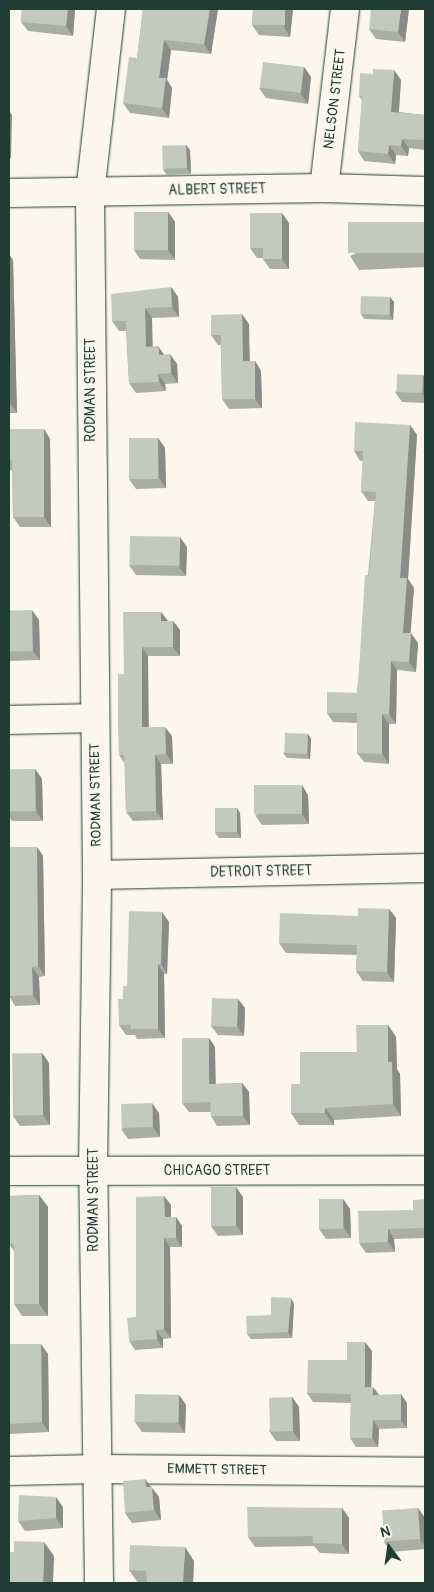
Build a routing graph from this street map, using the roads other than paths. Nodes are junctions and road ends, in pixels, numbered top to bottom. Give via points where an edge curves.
1 (111, 9) edge
2 (345, 9) edge
3 (324, 188) junction
4 (425, 191) edge
5 (90, 192) junction
6 (9, 193) edge
7 (95, 718) junction
8 (9, 720) edge
9 (425, 868) edge
10 (97, 876) junction
11 (425, 1170) edge
12 (9, 1171) edge
13 (93, 1171) junction
14 (98, 1468) junction
15 (9, 1471) edge
16 (425, 1472) edge
17 (99, 1583) edge

1 - 5 street, RODMAN STREET
2 - 3 street, NELSON STREET
3 - 4 street, ALBERT STREET
3 - 5 street, ALBERT STREET
5 - 6 street, ALBERT STREET
5 - 7 street, RODMAN STREET
7 - 8 street
7 - 10 street, RODMAN STREET
9 - 10 street, DETROIT STREET
10 - 13 street, RODMAN STREET
11 - 13 street, CHICAGO STREET
12 - 13 street, CHICAGO STREET
13 - 14 street, RODMAN STREET
14 - 15 street, EMMETT STREET
14 - 16 street, EMMETT STREET
14 - 17 street, RODMAN STREET

